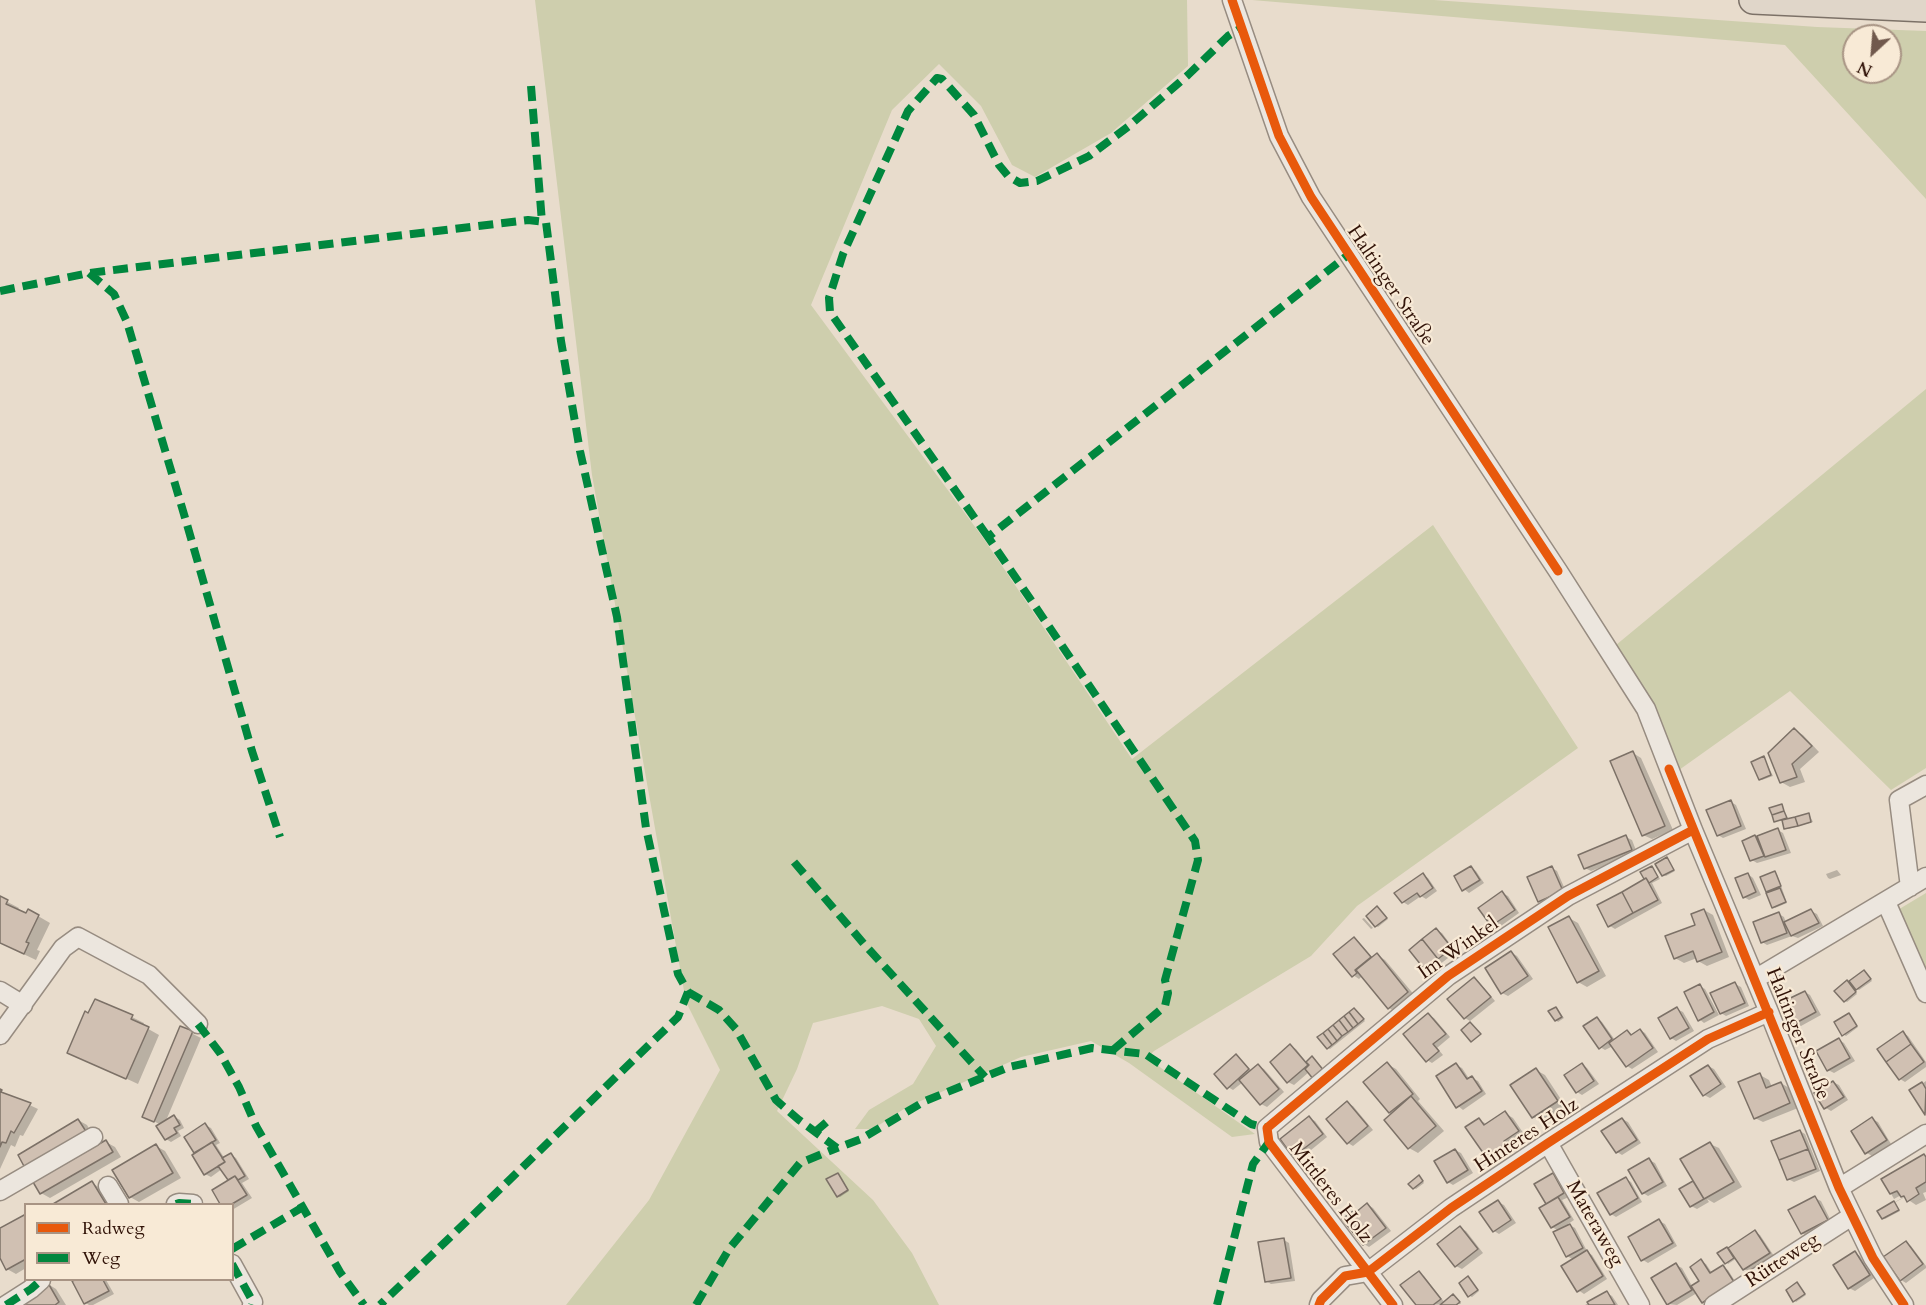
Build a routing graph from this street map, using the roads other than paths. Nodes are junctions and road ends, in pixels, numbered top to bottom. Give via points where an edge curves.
1 (1232, 0) edge
2 (1754, 0) edge
3 (1926, 8) edge
4 (1926, 785) edge
5 (1693, 830) junction
6 (1926, 877) edge
7 (1910, 887) junction
8 (1886, 902) junction
9 (1755, 979) junction
10 (0, 991) edge
11 (1926, 993) edge
12 (23, 1005) junction
13 (1768, 1012) junction
14 (198, 1024) dead end
15 (0, 1035) edge
16 (1268, 1128) joint
17 (1926, 1134) edge
18 (93, 1137) dead end
19 (1548, 1143) junction
20 (108, 1186) dead end
21 (1839, 1188) junction
22 (0, 1191) edge
23 (118, 1203) edge
24 (1852, 1216) junction
25 (234, 1268) edge
26 (1368, 1272) junction
27 (40, 1281) edge
28 (6, 1305) edge
29 (252, 1305) edge
30 (1319, 1305) edge
31 (1393, 1305) edge
32 (1640, 1305) edge
33 (1714, 1305) edge
34 (1904, 1305) edge

1 - 5 street, Haltinger Straße via 1279,136 1311,198 1646,709
2 - 3 highway
4 - 7 street via 1899,800
5 - 9 street, Haltinger Straße
5 - 16 street, Im Winkel via 1568,896 1448,976
6 - 7 street
7 - 8 street
8 - 9 street
8 - 11 street
9 - 13 street, Haltinger Straße
10 - 12 street
12 - 14 street via 63,948 78,937 149,975
12 - 15 street
13 - 19 street, Hinteres Holz via 1708,1039
13 - 21 street, Haltinger Straße
16 - 26 street, Mittleres Holz via 1269,1143
17 - 21 street
18 - 22 street
19 - 26 street, Hinteres Holz via 1451,1208
19 - 32 street, Materaweg
20 - 23 street
21 - 24 street, Haltinger Straße
24 - 33 street, Rütteweg
24 - 34 street, Haltinger Straße via 1873,1258
25 - 29 street
26 - 30 street, Hinteres Holz via 1346,1276
26 - 31 street, Mittleres Holz
27 - 28 street

